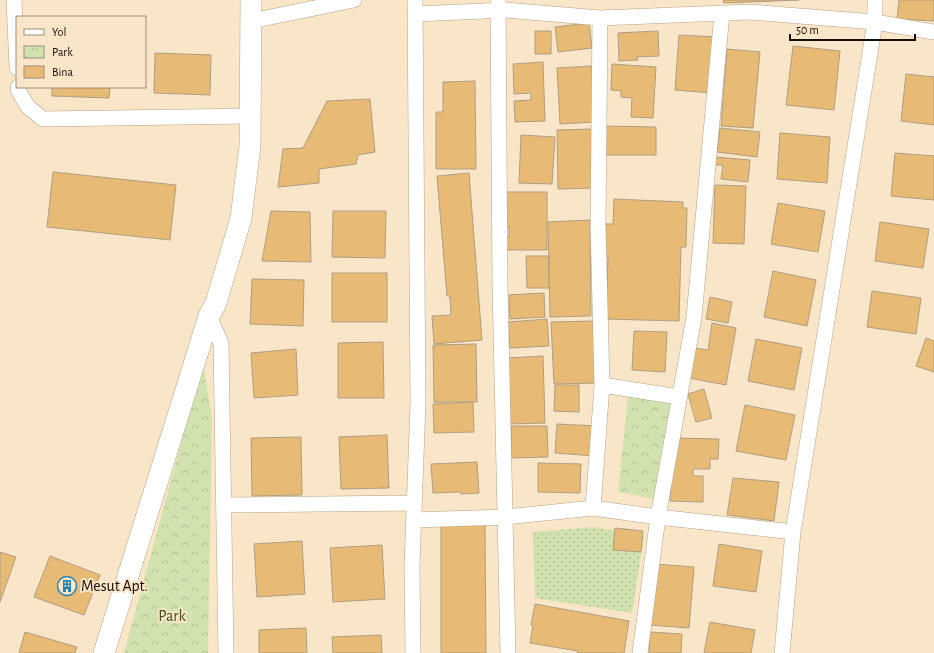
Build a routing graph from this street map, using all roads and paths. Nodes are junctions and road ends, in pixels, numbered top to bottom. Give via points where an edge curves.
1 (14, 0) edge
2 (251, 0) edge
3 (354, 0) edge
4 (875, 0) edge
5 (498, 5) edge
6 (415, 7) edge
7 (722, 13) junction
8 (600, 18) junction
9 (251, 21) junction
10 (874, 22) junction
11 (934, 32) edge
12 (16, 45) edge
13 (18, 88) edge
14 (250, 116) junction
15 (209, 316) junction
16 (602, 385) junction
17 (679, 397) junction
18 (414, 503) junction
19 (224, 505) junction
20 (593, 508) junction
21 (506, 517) junction
22 (658, 517) junction
23 (414, 520) junction
24 (793, 532) junction
25 (104, 653) edge
26 (226, 653) edge
27 (413, 653) edge
28 (508, 653) edge
29 (640, 653) edge
30 (782, 653) edge

1 - 12 street
2 - 9 street
3 - 9 street
4 - 10 street
5 - 6 street
5 - 8 street
5 - 21 street via 500,285
6 - 18 street via 418,403
7 - 8 street
7 - 10 street via 750,12
7 - 17 street via 694,317
8 - 16 street via 598,225
9 - 14 street
10 - 11 street
10 - 24 street
13 - 14 street via 28,107 43,119
14 - 15 street via 250,146 241,218 216,303
15 - 19 street via 221,343
15 - 25 street
16 - 17 street
16 - 20 street
17 - 22 street
18 - 19 street
18 - 23 street
19 - 26 street
20 - 21 street
20 - 22 street
21 - 23 street
21 - 28 street
22 - 24 street
22 - 29 street
23 - 27 street
24 - 30 street

